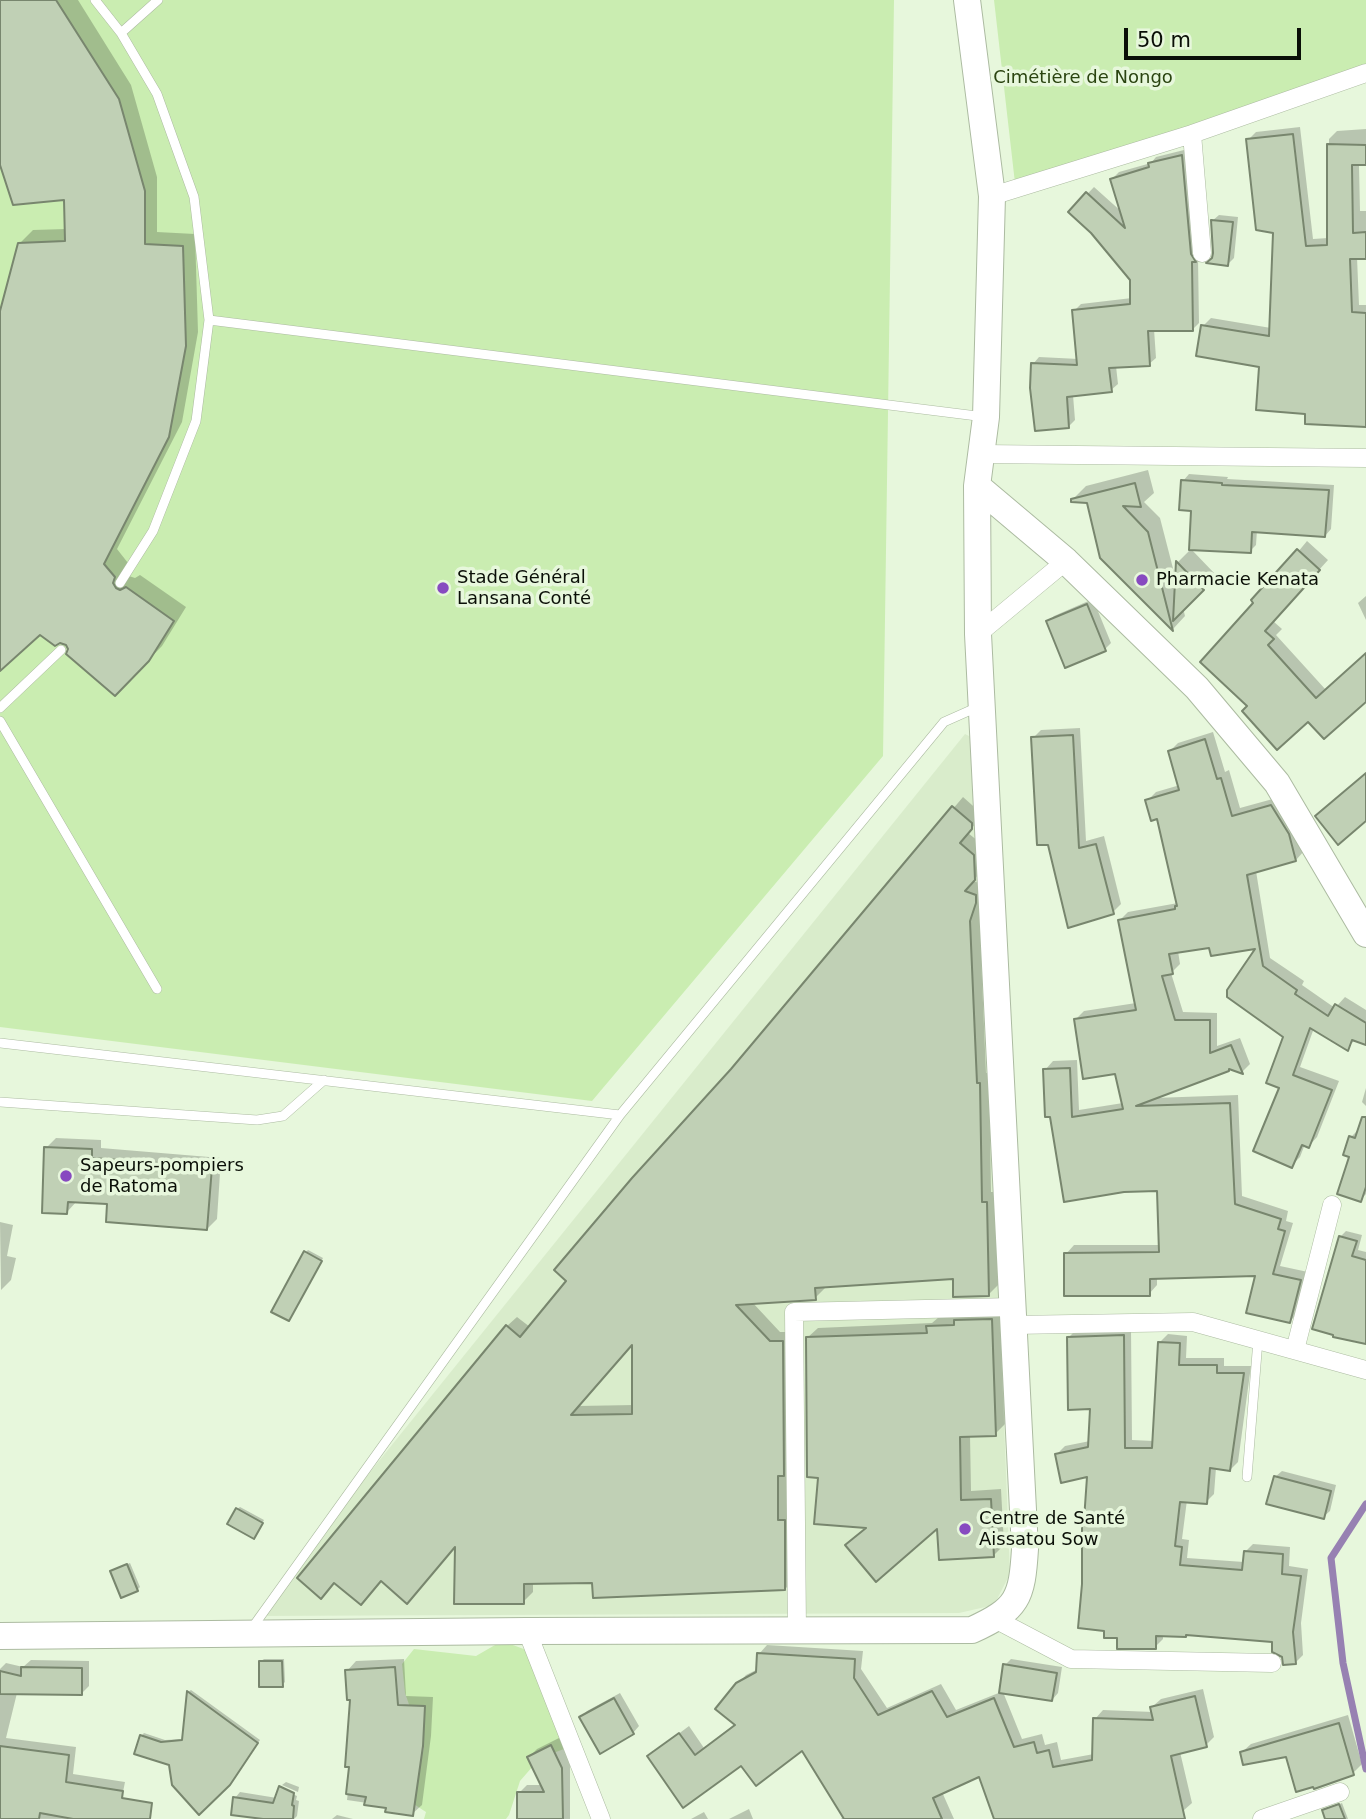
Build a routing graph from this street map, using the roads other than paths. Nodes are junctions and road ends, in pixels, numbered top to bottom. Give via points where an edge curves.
1 (95, 0) edge
2 (158, 0) edge
3 (967, 0) edge
4 (121, 33) junction
5 (1366, 72) edge
6 (1192, 134) junction
7 (992, 196) junction
8 (1202, 253) dead end
9 (209, 320) junction
10 (986, 417) junction
11 (981, 454) junction
12 (1366, 458) edge
13 (977, 486) junction
14 (1066, 561) junction
15 (120, 583) dead end
16 (978, 634) junction
17 (61, 650) dead end
18 (981, 706) junction
19 (0, 708) edge
20 (0, 721) edge
21 (1366, 934) edge
22 (157, 989) dead end
23 (0, 1042) edge
24 (324, 1080) junction
25 (0, 1102) edge
26 (620, 1115) junction
27 (1332, 1205) dead end
28 (1013, 1316) junction
29 (1258, 1340) junction
30 (1295, 1350) junction
31 (1366, 1370) edge
32 (1247, 1477) dead end
33 (995, 1619) junction
34 (797, 1630) junction
35 (527, 1631) junction
36 (248, 1634) junction
37 (0, 1636) edge
38 (1272, 1663) dead end
39 (1340, 1792) dead end
40 (601, 1819) edge
41 (1262, 1819) edge

1 - 4 lane
2 - 4 lane
3 - 7 street
4 - 9 lane via 157,94 194,197
5 - 6 street
6 - 7 street
6 - 8 street
7 - 10 street
9 - 10 lane
9 - 15 lane via 196,421 153,531
10 - 11 street
11 - 12 street
11 - 13 street
13 - 14 street
13 - 16 street
14 - 16 street
14 - 21 street via 1197,688 1277,783
16 - 18 street
17 - 19 lane
18 - 26 lane via 944,722
18 - 28 street
20 - 22 lane
23 - 24 lane
24 - 25 lane via 283,1116 257,1120
24 - 26 lane
26 - 36 lane
27 - 30 street
28 - 29 street via 1193,1322
28 - 33 street via 1025,1549 1022,1585 1010,1606
28 - 34 street via 794,1312
29 - 30 street
29 - 32 lane
30 - 31 street
33 - 34 street via 972,1630
33 - 38 street via 1070,1659
34 - 35 street
35 - 36 street
35 - 40 street
36 - 37 street
39 - 41 street

